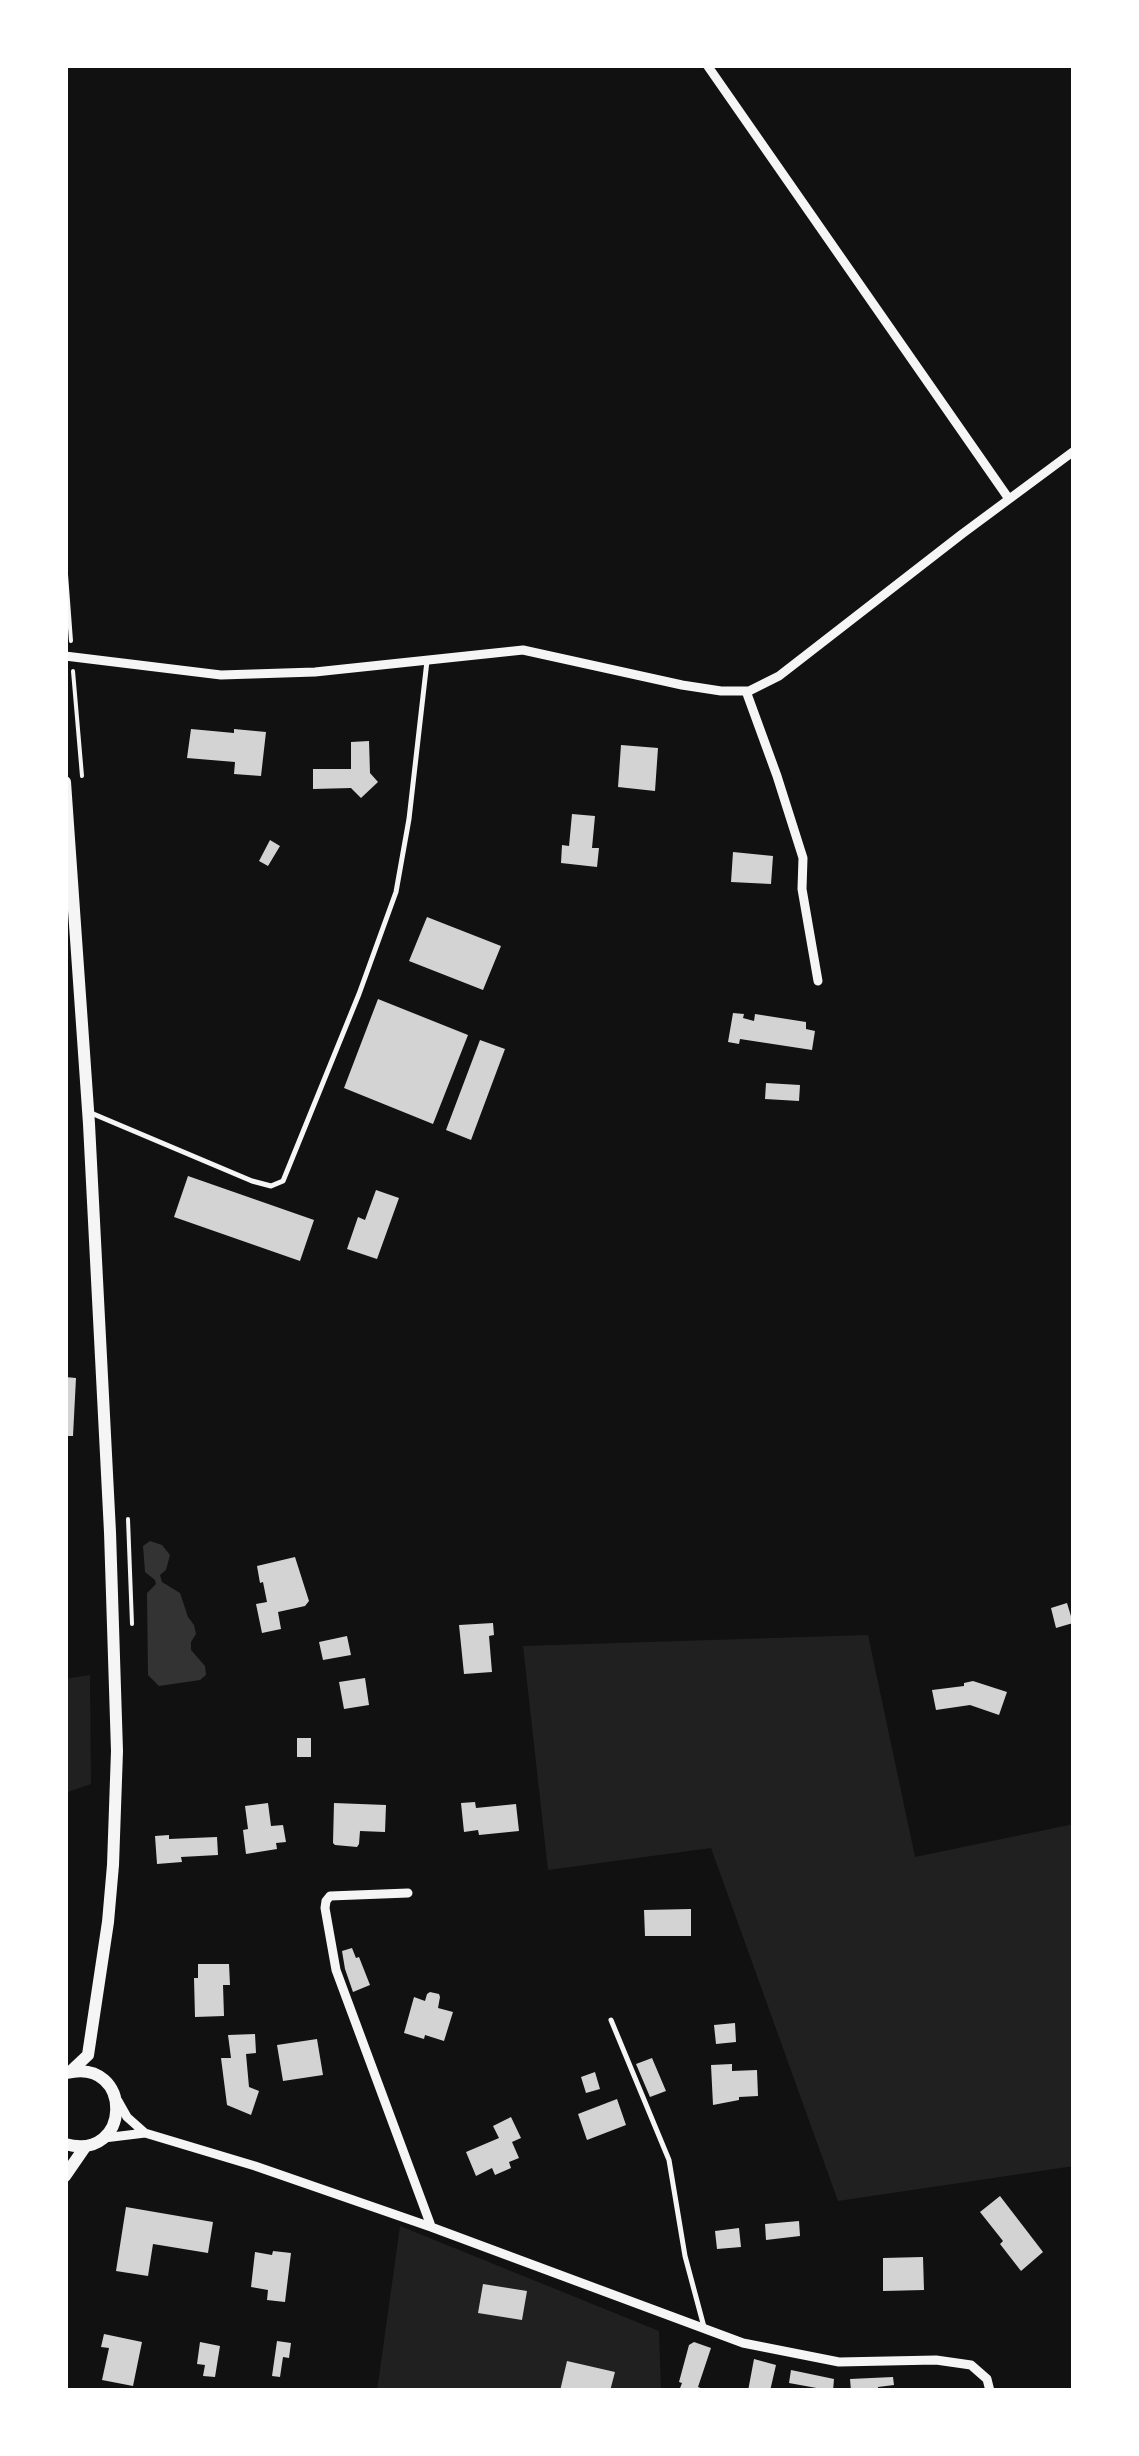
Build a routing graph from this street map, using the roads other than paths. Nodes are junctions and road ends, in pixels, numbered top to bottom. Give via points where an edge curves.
1 (707, 65) edge
2 (1074, 451) edge
3 (1010, 499) junction
4 (69, 656) edge
5 (427, 661) junction
6 (746, 691) junction
7 (65, 782) edge
8 (818, 981) dead end
9 (88, 1112) junction
10 (408, 1893) dead end
11 (612, 2020) dead end
12 (88, 2055) junction
13 (68, 2073) edge
14 (100, 2077) junction
15 (116, 2098) junction
16 (145, 2133) junction
17 (104, 2138) junction
18 (65, 2144) edge
19 (85, 2146) junction
20 (65, 2176) edge
21 (431, 2227) junction
22 (704, 2328) junction
23 (990, 2391) edge

1 - 3 street
2 - 3 street
3 - 6 street via 779,676
4 - 5 street via 221,675
5 - 6 street via 523,650 682,686
5 - 9 lane via 396,892 283,1181 252,1181
6 - 8 street via 803,858
7 - 9 main road
9 - 12 main road via 117,1751 108,1922
10 - 21 street via 330,1896 326,1908 336,1970
11 - 22 lane via 668,2160
12 - 13 main road
12 - 14 main road
13 - 14 main road
14 - 15 main road
15 - 16 street
15 - 17 main road via 114,2127
16 - 17 street
16 - 21 street
17 - 19 main road
18 - 19 main road
19 - 20 main road
21 - 22 street
22 - 23 street via 743,2344 840,2362 971,2365 987,2378

